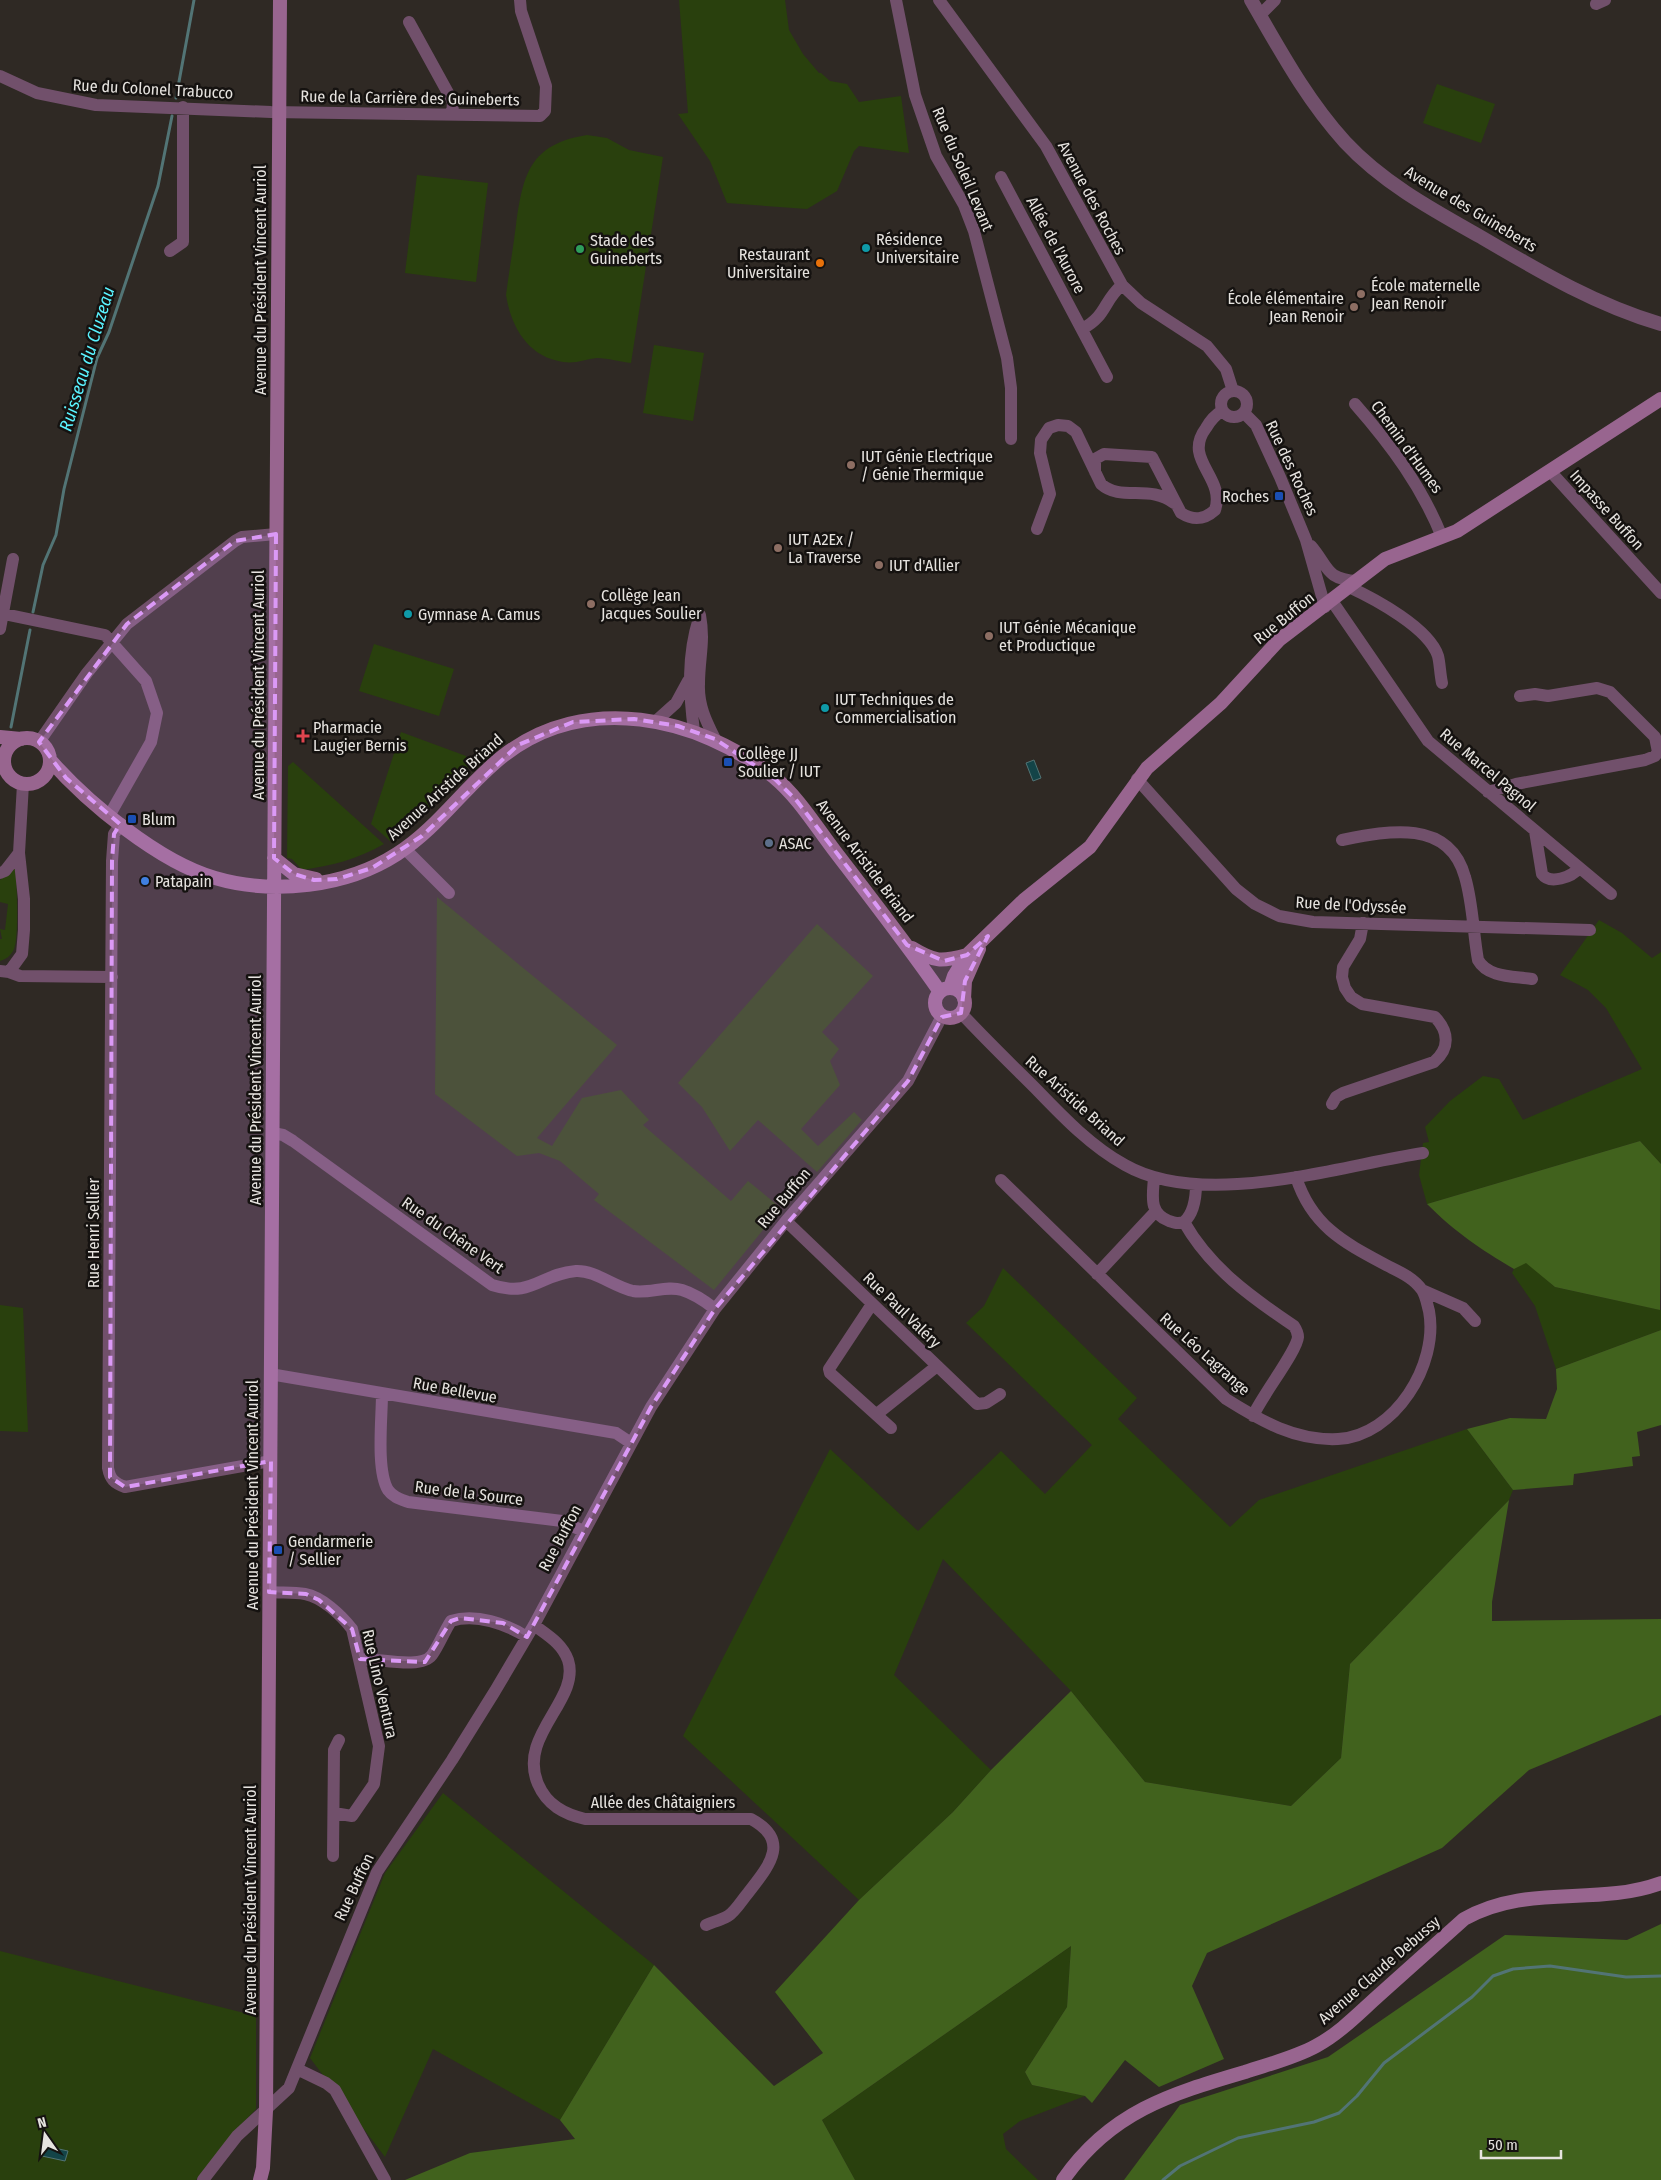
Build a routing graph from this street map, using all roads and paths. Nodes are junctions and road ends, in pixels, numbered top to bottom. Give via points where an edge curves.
1 (280, 0) edge
2 (520, 0) edge
3 (896, 0) edge
4 (939, 0) edge
5 (1251, 0) edge
6 (1275, 0) edge
7 (1260, 15) junction
8 (409, 22) dead end
9 (0, 76) edge
10 (183, 107) junction
11 (279, 112) junction
12 (452, 115) junction
13 (1000, 177) dead end
14 (170, 251) dead end
15 (1122, 285) junction
16 (1661, 324) edge
17 (1082, 329) junction
18 (1107, 377) dead end
19 (1232, 391) junction
20 (1661, 399) edge
21 (1356, 404) dead end
22 (1222, 411) junction
23 (1244, 413) junction
24 (1011, 439) dead end
25 (1084, 447) junction
26 (1104, 454) junction
27 (1550, 471) junction
28 (1095, 472) junction
29 (1174, 503) junction
30 (1036, 529) dead end
31 (276, 534) junction
32 (1442, 537) junction
33 (1306, 540) junction
34 (13, 559) dead end
35 (1353, 584) junction
36 (1661, 593) edge
37 (1329, 604) junction
38 (1, 613) edge
39 (0, 629) edge
40 (112, 643) junction
41 (688, 681) junction
42 (1442, 683) dead end
43 (1520, 696) dead end
44 (656, 722) junction
45 (694, 731) junction
46 (0, 737) edge
47 (22, 739) junction
48 (715, 739) junction
49 (39, 742) junction
50 (2, 759) edge
51 (50, 760) junction
52 (42, 778) junction
53 (66, 778) junction
54 (1137, 780) junction
55 (23, 784) junction
56 (1488, 792) junction
57 (109, 816) junction
58 (121, 824) junction
59 (1534, 831) junction
60 (1342, 840) dead end
61 (405, 849) junction
62 (19, 853) junction
63 (274, 858) junction
64 (1579, 868) junction
65 (0, 873) edge
66 (337, 879) junction
67 (274, 886) junction
68 (449, 893) dead end
69 (1611, 894) dead end
70 (1363, 924) junction
71 (1474, 927) junction
72 (1590, 930) dead end
73 (988, 936) junction
74 (907, 946) junction
75 (967, 955) junction
76 (4, 972) edge
77 (112, 977) junction
78 (1532, 979) dead end
79 (945, 990) junction
80 (963, 1006) junction
81 (942, 1016) junction
82 (1332, 1104) dead end
83 (273, 1133) junction
84 (1423, 1153) dead end
85 (1154, 1177) junction
86 (1296, 1177) junction
87 (1001, 1180) dead end
88 (1196, 1184) junction
89 (1155, 1212) junction
90 (786, 1221) junction
91 (1184, 1222) junction
92 (1097, 1274) junction
93 (1422, 1290) junction
94 (872, 1304) junction
95 (715, 1310) junction
96 (1475, 1320) dead end
97 (937, 1366) junction
98 (270, 1374) junction
99 (382, 1394) junction
100 (1000, 1394) dead end
101 (877, 1414) junction
102 (1252, 1416) junction
103 (891, 1428) dead end
104 (631, 1444) junction
105 (271, 1461) junction
106 (583, 1531) junction
107 (269, 1592) junction
108 (534, 1625) junction
109 (527, 1636) junction
110 (360, 1659) junction
111 (339, 1740) dead end
112 (334, 1813) junction
113 (333, 1856) dead end
114 (1661, 1883) edge
115 (706, 1925) dead end
116 (297, 2069) junction
117 (266, 2111) junction
118 (203, 2180) edge
119 (260, 2180) edge
120 (385, 2180) edge
121 (1063, 2180) edge

1 - 11 main road, Avenue du Président Vincent Auriol
2 - 12 street, Rue de la Carrière des Guineberts via 546,86 546,111 540,116
3 - 24 street, Rue du Soleil Levant via 915,96 936,156 964,205 983,267 1011,388
4 - 15 street, Avenue des Roches via 1046,146
5 - 7 street, Avenue des Guineberts
6 - 7 street
7 - 16 street, Avenue des Guineberts via 1293,75 1324,116 1371,166 1422,204 1549,277 1622,312
8 - 12 street via 453,102
9 - 10 street, Rue du Colonel Trabucco via 37,93 81,103
10 - 11 street, Rue du Colonel Trabucco
10 - 14 street via 182,242
11 - 12 street, Rue de la Carrière des Guineberts
11 - 31 main road, Avenue du Président Vincent Auriol
13 - 17 street, Allée de l'Aurore
15 - 17 street, Allée de l'Aurore via 1112,295 1100,318
15 - 19 street, Avenue des Roches via 1141,303 1207,346 1226,369
17 - 18 street, Allée de l'Aurore
19 - 22 street via 1222,398
19 - 23 street via 1245,396 1247,405
20 - 27 main road, Rue Buffon
21 - 32 street, Chemin d'Humes via 1410,473 1429,505
22 - 23 street via 1232,418
22 - 29 street via 1200,435 1197,448 1217,493 1215,510 1199,520 1181,513
23 - 33 street, Rue des Roches via 1264,440
25 - 26 street
25 - 28 street
25 - 30 street via 1076,432 1068,426 1054,426 1044,435 1040,453 1050,494
26 - 28 street via 1095,460
26 - 29 street via 1152,457
27 - 32 main road, Rue Buffon
27 - 36 street, Impasse Buffon
28 - 29 street via 1101,484 1114,492 1157,493
31 - 40 street via 242,537 235,541 127,624
31 - 63 main road, Avenue du Président Vincent Auriol
32 - 35 main road, Rue Buffon via 1385,559
33 - 35 street, Rue des Roches via 1329,572
33 - 37 street, Rue des Roches
34 - 38 street
35 - 37 main road, Rue Buffon
35 - 42 street, Rue des Roches via 1420,632 1438,654
37 - 54 main road, Rue Buffon via 1279,640 1221,703
37 - 56 street, Rue Marcel Pagnol via 1428,741
38 - 39 street
38 - 40 street via 97,632
40 - 49 street
40 - 57 street via 146,681 157,713 151,742
41 - 44 street via 676,703
41 - 45 street
41 - 48 street via 694,634 700,615 704,636 698,685 703,715
43 - 56 street via 1548,696 1597,688 1610,692 1655,737 1658,752 1645,760
44 - 45 main road, Avenue Aristide Briand
44 - 61 main road, Avenue Aristide Briand via 596,718 539,734 500,758
45 - 48 main road, Avenue Aristide Briand
46 - 47 main road
47 - 49 main road
47 - 50 main road via 8,748
48 - 74 main road, Avenue Aristide Briand via 775,779 797,801
49 - 51 main road
50 - 55 main road via 10,777
51 - 52 main road via 47,773
51 - 53 main road, Avenue Aristide Briand
52 - 53 main road
52 - 55 main road
53 - 57 main road, Avenue Aristide Briand
54 - 70 street, Rue de l'Odyssée via 1236,889 1255,904 1279,916 1313,922
54 - 73 main road, Rue Buffon via 1090,847 1024,900
55 - 62 street
56 - 59 street, Rue Marcel Pagnol
57 - 58 main road, Avenue Aristide Briand
58 - 67 main road, Avenue Aristide Briand via 180,862 215,878
58 - 77 street, Rue Henri Sellier via 114,834 112,861
59 - 64 street, Rue Marcel Pagnol
59 - 64 street via 1545,878 1550,880 1574,875
60 - 71 street via 1384,832 1422,834 1449,847 1465,876
61 - 66 main road, Avenue Aristide Briand via 372,868
61 - 68 street
62 - 65 street
62 - 76 street via 24,899 22,954
63 - 66 main road via 303,878
63 - 67 main road, Avenue du Président Vincent Auriol
64 - 69 street, Rue Marcel Pagnol
66 - 67 main road, Avenue Aristide Briand
67 - 83 main road, Avenue du Président Vincent Auriol
70 - 71 street, Rue de l'Odyssée
70 - 82 street via 1360,939 1343,967 1345,988 1362,1004 1435,1017 1446,1034 1446,1044 1442,1055 1434,1062 1343,1093
71 - 72 street, Rue de l'Odyssée
71 - 78 street via 1482,968 1491,973
73 - 75 main road, Rue Buffon
73 - 80 main road, Rue Buffon via 973,959 965,981
74 - 75 main road via 944,961
74 - 79 main road, Avenue Aristide Briand
75 - 79 main road, Rue Buffon
76 - 77 street via 20,976
77 - 105 street, Rue Henri Sellier via 110,1477 125,1487
79 - 80 main road via 959,991
79 - 81 main road via 935,1005
80 - 81 main road via 950,1018
80 - 85 street, Rue Aristide Briand via 1059,1112 1104,1152 1126,1166
81 - 90 street, Rue Buffon via 908,1081
83 - 95 street, Rue du Chêne Vert via 283,1134 492,1284 520,1290 564,1272 579,1271 632,1291 680,1289
83 - 98 main road, Avenue du Président Vincent Auriol
84 - 86 street, Rue Aristide Briand
85 - 88 street, Rue Aristide Briand
85 - 89 street via 1152,1204
86 - 88 street, Rue Aristide Briand via 1253,1183
86 - 93 street via 1310,1208 1323,1224 1345,1243 1402,1273
87 - 92 street, Rue Léo Lagrange
88 - 91 street via 1190,1217
89 - 91 street via 1178,1224
89 - 92 street
90 - 94 street, Rue Paul Valéry
90 - 95 street, Rue Buffon
91 - 102 street via 1222,1271 1243,1291 1294,1326 1297,1332 1294,1348
92 - 102 street, Rue Léo Lagrange via 1226,1399
93 - 96 street via 1463,1308
93 - 102 street, Rue Léo Lagrange via 1430,1316 1428,1351 1402,1402 1374,1428 1358,1436 1310,1439 1282,1431
94 - 97 street, Rue Paul Valéry
94 - 101 street via 829,1369
95 - 104 street, Rue Buffon
97 - 100 street, Rue Paul Valéry via 977,1404 986,1403
97 - 101 street
98 - 99 street, Rue Bellevue
98 - 105 main road, Avenue du Président Vincent Auriol
99 - 104 street, Rue Bellevue via 616,1434
99 - 106 street, Rue de la Source via 382,1472 389,1492 396,1498 562,1521
101 - 103 street
104 - 106 street, Rue Buffon
105 - 107 main road, Avenue du Président Vincent Auriol
106 - 108 street, Rue Buffon
107 - 110 street, Rue Lino Ventura via 306,1594 319,1600 352,1629
107 - 117 main road, Avenue du Président Vincent Auriol
108 - 109 street, Rue Buffon
108 - 115 street, Allée des Châtaigniers via 556,1641 569,1662 565,1691 536,1744 534,1758 534,1775 540,1791 550,1803 569,1815 585,1819 751,1819 762,1825 771,1836 774,1850 771,1864 729,1916
109 - 110 street via 503,1623 460,1618 451,1621 425,1662 414,1664
109 - 116 street, Rue Buffon via 452,1760 377,1872
110 - 112 street, Rue Lino Ventura via 378,1731 377,1770 374,1784 352,1816
111 - 112 street via 334,1750
112 - 113 street
114 - 121 main road, Avenue Claude Debussy via 1620,1893 1516,1900 1482,1909 1464,1919 1343,2027 1316,2046 1280,2061 1178,2092 1141,2108 1108,2131 1077,2160
116 - 117 street, Rue Buffon via 289,2088
116 - 120 street via 335,2090
117 - 118 street, Rue Buffon via 237,2136
117 - 119 main road, Avenue du Président Vincent Auriol

